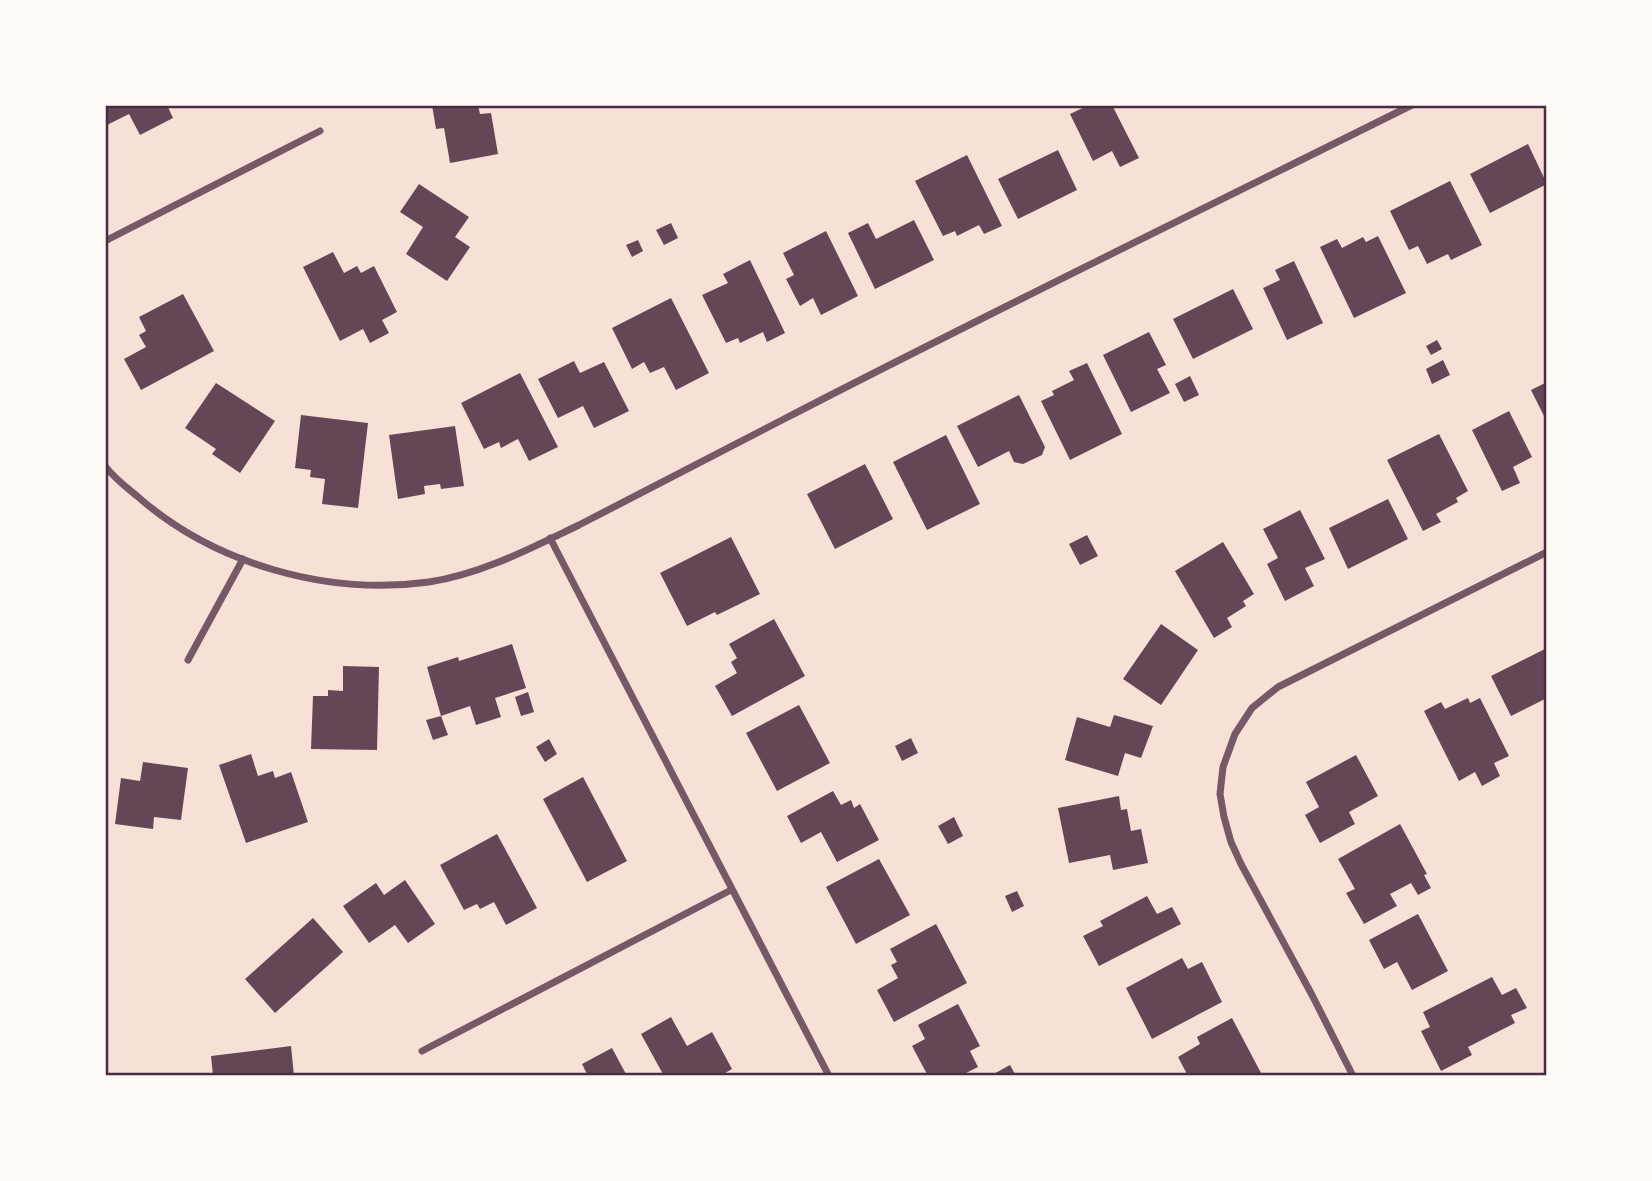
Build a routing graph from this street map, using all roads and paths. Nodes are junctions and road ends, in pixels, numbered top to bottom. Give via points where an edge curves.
1 (1390, 105) edge
2 (1412, 105) edge
3 (1394, 114) junction
4 (320, 131) dead end
5 (105, 241) edge
6 (105, 466) edge
7 (550, 538) junction
8 (1547, 552) edge
9 (243, 559) junction
10 (188, 660) dead end
11 (731, 890) junction
12 (422, 1051) dead end
13 (829, 1076) edge
14 (1353, 1076) edge

1 - 3 street
2 - 3 street
3 - 7 street
4 - 5 street
6 - 9 street via 173,524
7 - 9 street via 510,558 430,582 347,584
7 - 11 street
8 - 14 street via 1278,687 1252,708 1235,734 1223,767 1220,794 1231,842
9 - 10 street
11 - 12 street
11 - 13 street

